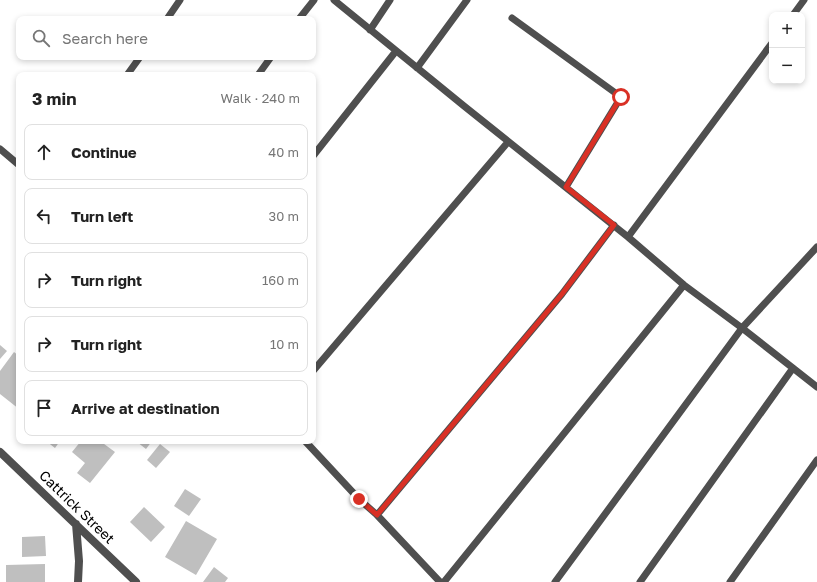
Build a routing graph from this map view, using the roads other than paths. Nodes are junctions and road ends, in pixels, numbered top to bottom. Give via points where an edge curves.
1 (180, 0) edge
2 (314, 0) edge
3 (334, 0) edge
4 (390, 0) edge
5 (467, 0) edge
6 (804, 0) edge
7 (795, 12) edge
8 (169, 16) edge
9 (301, 16) edge
10 (512, 18) dead end
11 (370, 30) junction
12 (769, 47) edge
13 (396, 51) junction
14 (138, 60) edge
15 (269, 60) edge
16 (417, 68) junction
17 (129, 72) edge
18 (260, 72) edge
19 (508, 142) junction
20 (0, 149) edge
21 (316, 152) edge
22 (16, 162) edge
23 (566, 187) junction
24 (614, 225) junction
25 (628, 237) junction
26 (817, 247) edge
27 (684, 285) junction
28 (742, 328) junction
29 (316, 367) edge
30 (793, 368) junction
31 (817, 387) edge
32 (308, 444) edge
33 (0, 452) edge
34 (817, 460) edge
35 (377, 515) junction
36 (76, 524) junction
37 (78, 582) edge
38 (136, 582) edge
39 (440, 582) edge
40 (444, 582) edge
41 (555, 582) edge
42 (640, 582) edge
43 (730, 582) edge

1 - 8 lane
2 - 9 lane
3 - 11 lane
4 - 11 lane
5 - 16 lane
6 - 7 lane
10 - 23 lane via 621,97
11 - 13 lane
12 - 25 lane
13 - 16 lane
13 - 21 lane
14 - 17 lane
15 - 18 lane
16 - 19 lane
19 - 23 lane
19 - 29 lane
20 - 22 lane
23 - 24 lane
24 - 25 lane
24 - 35 lane via 562,294
25 - 27 lane
26 - 28 lane
27 - 28 lane
27 - 40 lane
28 - 30 lane
28 - 41 lane
30 - 31 lane
30 - 42 lane
32 - 35 lane
33 - 36 street, Cattrick Street
34 - 43 lane
35 - 39 lane
36 - 37 street
36 - 38 street, Cattrick Street

